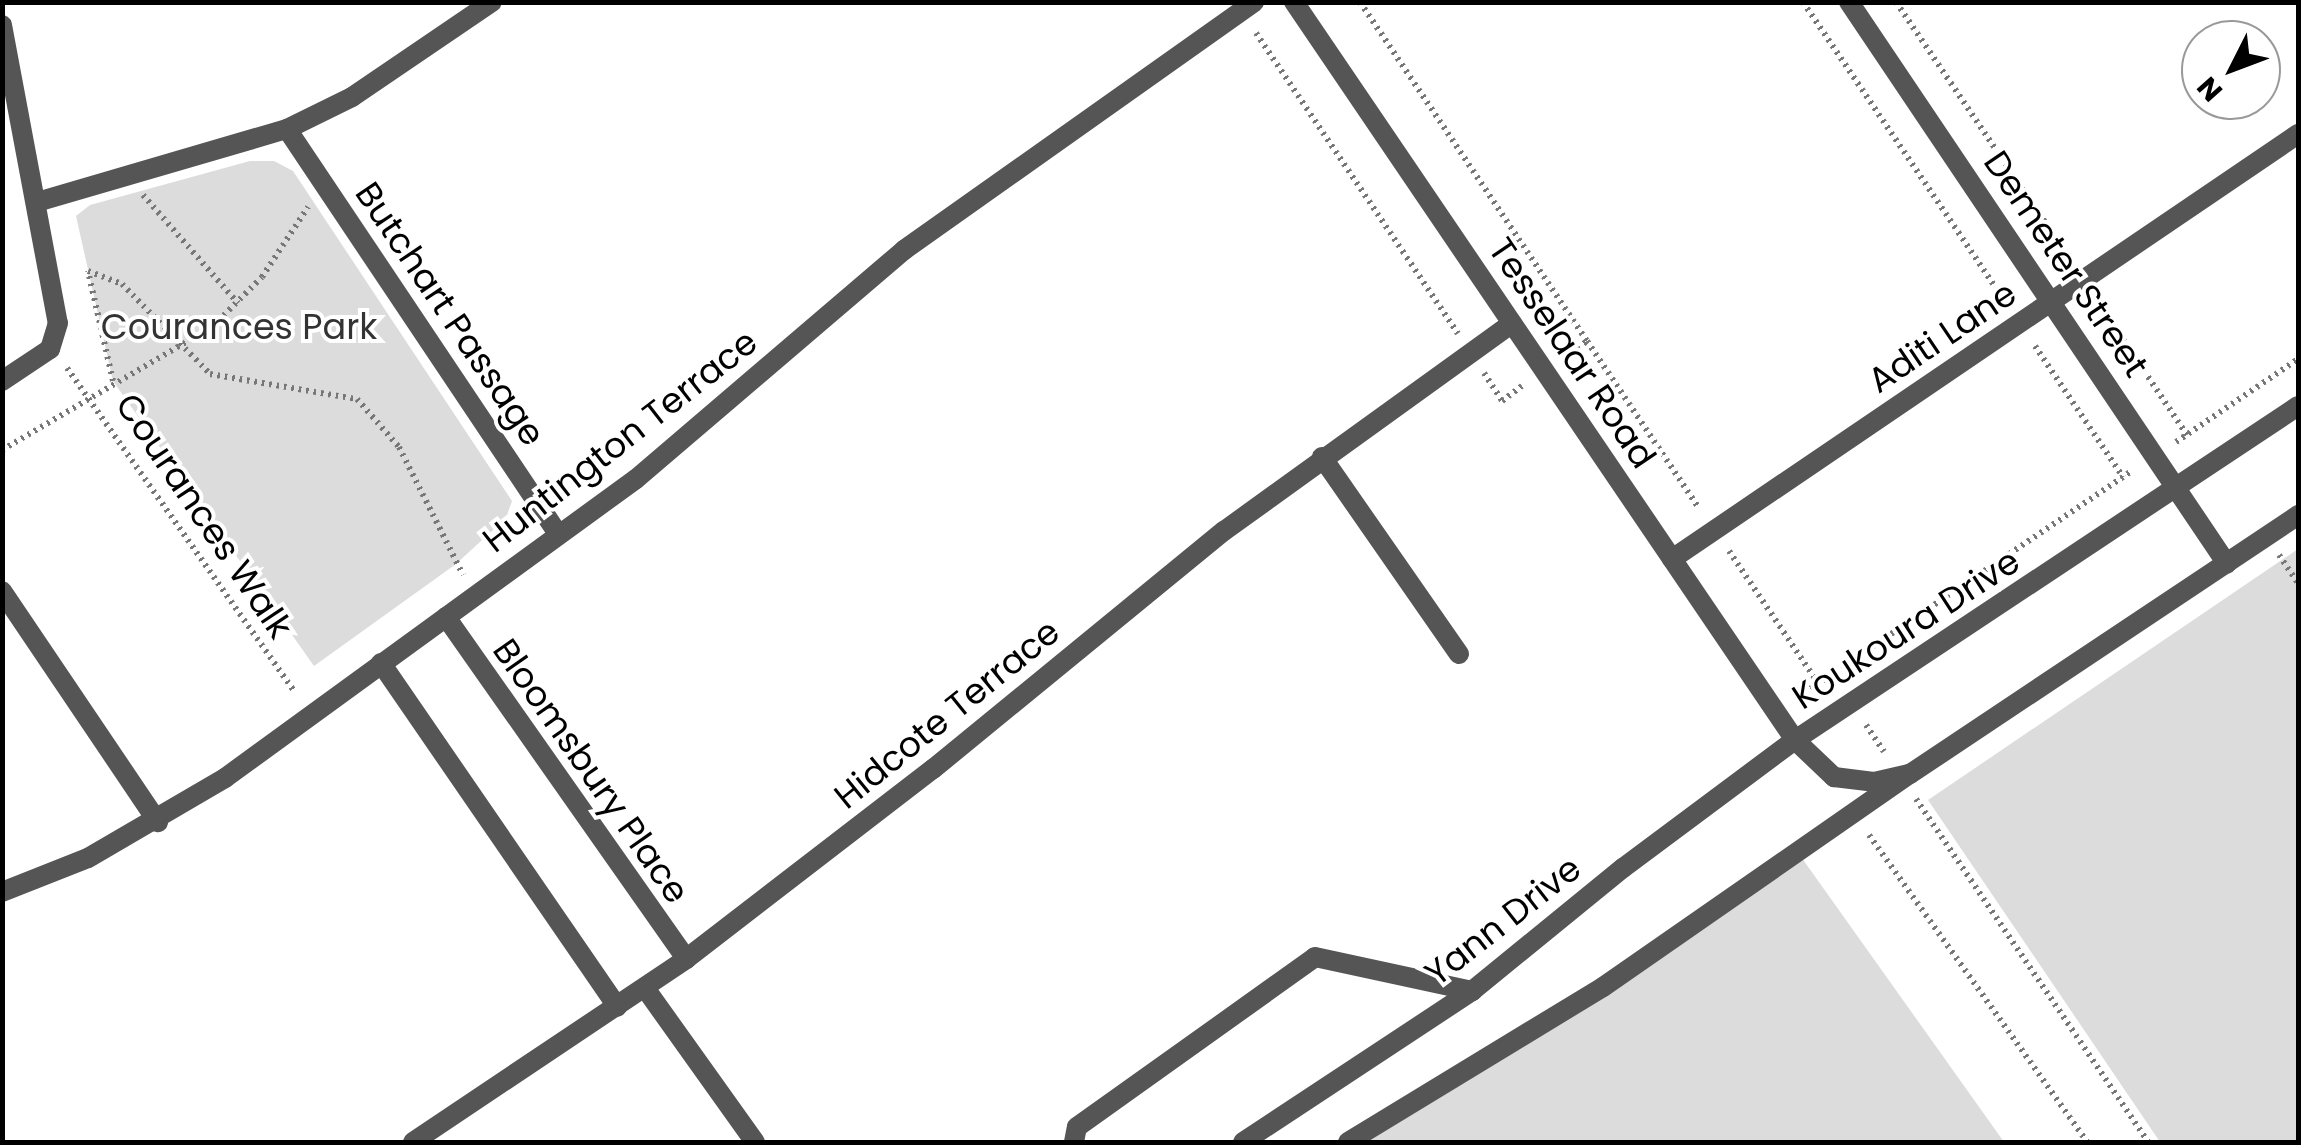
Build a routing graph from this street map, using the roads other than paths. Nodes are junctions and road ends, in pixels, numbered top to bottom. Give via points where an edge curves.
1 (492, 2) edge
2 (1254, 2) edge
3 (1294, 2) edge
4 (1849, 2) edge
5 (2, 25) edge
6 (287, 130) junction
7 (2298, 134) edge
8 (37, 202) junction
9 (2052, 302) junction
10 (1512, 323) junction
11 (2, 381) edge
12 (2298, 406) edge
13 (1322, 458) junction
14 (2176, 488) junction
15 (2298, 516) edge
16 (558, 534) junction
17 (1672, 558) junction
18 (2227, 564) junction
19 (2, 591) edge
20 (446, 617) junction
21 (1459, 654) dead end
22 (381, 663) junction
23 (1796, 740) junction
24 (1904, 777) junction
25 (158, 822) junction
26 (2, 892) edge
27 (686, 959) junction
28 (645, 988) junction
29 (1472, 991) junction
30 (617, 1007) junction
31 (413, 1142) edge
32 (755, 1142) edge
33 (1074, 1142) edge
34 (1243, 1142) edge
35 (1348, 1142) edge

1 - 6 street via 352,96
2 - 16 street, Huntington Terrace via 904,250 691,436
3 - 10 street, Tesselaar Road
4 - 9 street, Demeter Street
5 - 8 street
6 - 8 street
6 - 16 street, Butchart Passage
7 - 9 street, Aditi Lane
8 - 11 street via 58,323 50,349
9 - 14 street, Demeter Street
9 - 17 street, Aditi Lane
10 - 13 street, Hidcote Terrace
10 - 17 street, Tesselaar Road
12 - 14 street, Koukoura Drive
13 - 21 street
13 - 27 street, Hidcote Terrace
14 - 18 street, Demeter Street
14 - 23 street, Koukoura Drive
15 - 18 street, Koukoura Drive
16 - 20 street, Huntington Terrace
17 - 23 street, Tesselaar Road
18 - 24 street, Koukoura Drive
19 - 25 street
20 - 22 street, Huntington Terrace
20 - 27 street, Bloomsbury Place
22 - 25 street, Huntington Terrace
22 - 30 street
23 - 24 street, Koukoura Drive via 1834,777
23 - 29 street, Yann Drive via 1622,868
24 - 35 street via 1602,988
25 - 26 street, Huntington Terrace
27 - 28 street, Hidcote Terrace
28 - 30 street, Hidcote Terrace
28 - 32 street
29 - 33 street via 1315,957 1077,1127
29 - 34 street, Yann Drive
30 - 31 street, Hidcote Terrace

